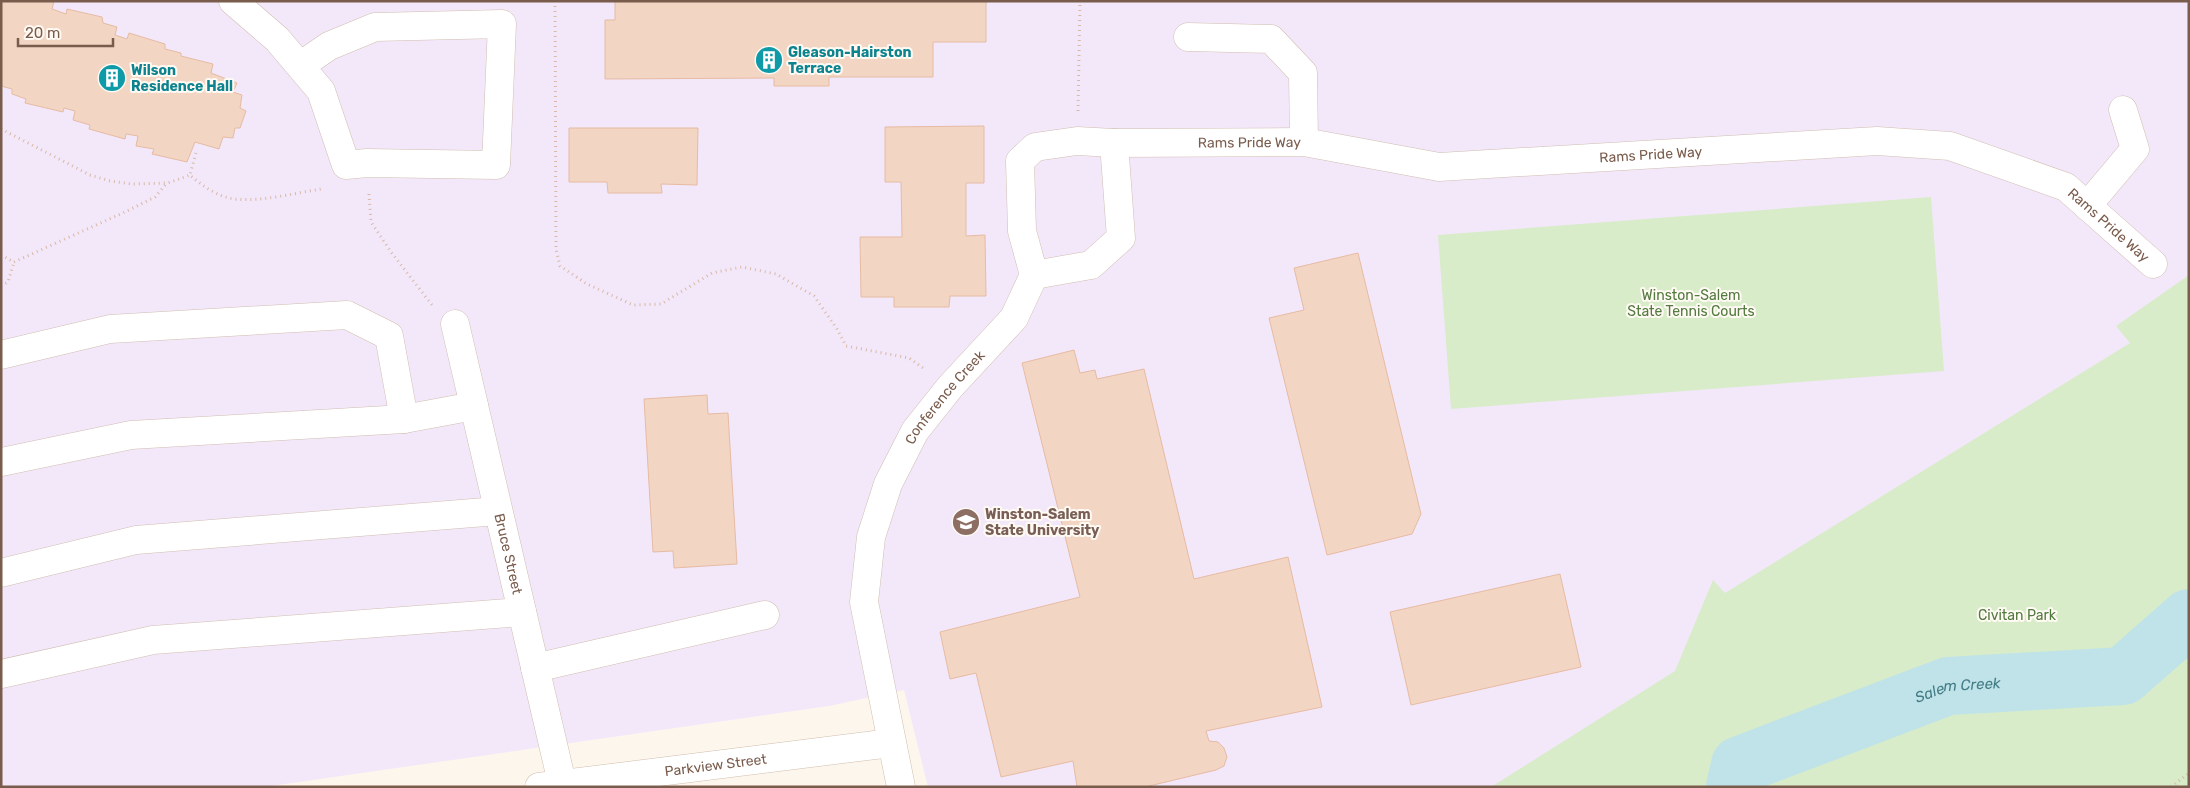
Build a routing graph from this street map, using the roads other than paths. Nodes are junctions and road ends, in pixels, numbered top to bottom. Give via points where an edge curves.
1 (233, 1) edge
2 (1188, 37) dead end
3 (300, 66) junction
4 (2123, 110) dead end
5 (1304, 142) junction
6 (1114, 143) junction
7 (2087, 206) junction
8 (2154, 264) dead end
9 (1034, 275) junction
10 (455, 324) road end
11 (1, 355) edge
12 (474, 406) junction
13 (404, 419) junction
14 (1, 462) edge
15 (498, 511) junction
16 (1, 573) edge
17 (522, 612) junction
18 (766, 615) dead end
19 (535, 668) junction
20 (1, 674) edge
21 (891, 743) junction
22 (550, 785) edge
23 (900, 787) edge

1 - 3 street via 277,39
2 - 5 street via 1271,39 1303,73
3 - 3 street via 321,91 346,165 496,164 502,24 375,27 329,46
4 - 7 street via 2136,149
5 - 6 street, Rams Pride Way
5 - 7 street, Rams Pride Way via 1439,167 1877,141 1950,146 2066,187
6 - 9 street via 1120,238 1091,265
6 - 9 street via 1077,141 1035,147 1020,161 1022,231
7 - 8 street, Rams Pride Way
9 - 21 street, Conference Creek via 1014,318 950,387 915,431 888,484 872,538 864,602
10 - 12 street, Bruce Street
11 - 13 street via 110,329 348,315 389,336
12 - 13 street
12 - 15 street, Bruce Street
13 - 14 street via 131,435
15 - 16 street via 136,540
15 - 17 street, Bruce Street
17 - 19 street, Bruce Street
17 - 20 street via 153,640
18 - 19 street
19 - 22 street, Bruce Street
21 - 22 street, Parkview Street
21 - 23 street, Conference Creek

